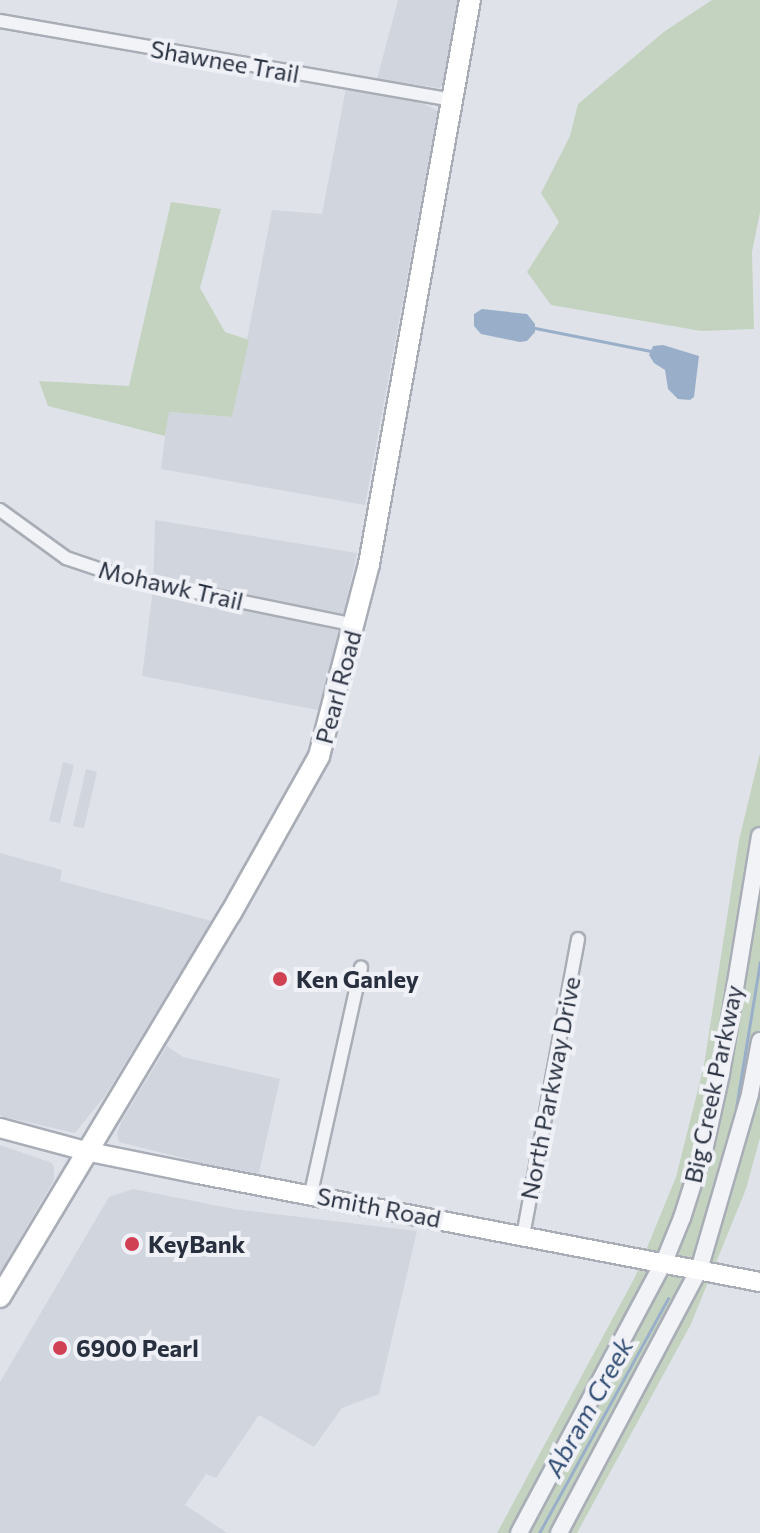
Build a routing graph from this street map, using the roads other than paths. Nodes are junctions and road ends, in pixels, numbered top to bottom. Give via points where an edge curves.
1 (470, 0) edge
2 (0, 21) edge
3 (451, 100) junction
4 (0, 510) edge
5 (356, 625) junction
6 (760, 836) edge
7 (578, 939) dead end
8 (361, 967) dead end
9 (760, 1041) edge
10 (0, 1128) edge
11 (85, 1151) junction
12 (311, 1193) junction
13 (523, 1236) junction
14 (664, 1262) junction
15 (699, 1270) junction
16 (760, 1282) edge
17 (0, 1297) edge
18 (519, 1533) edge
19 (559, 1533) edge

1 - 3 main road, Pearl Road
2 - 3 street, Shawnee Trail
3 - 5 main road, Pearl Road
4 - 5 street, Mohawk Trail via 66,558 122,577
5 - 11 main road, Pearl Road via 319,756 301,792
6 - 14 street, Big Creek Parkway via 705,1146
7 - 13 street, North Parkway Drive
8 - 12 street
9 - 15 street, Big Creek Parkway
10 - 11 main road, Smith Road
11 - 12 main road, Smith Road
11 - 17 main road, Pearl Road
12 - 13 main road, Smith Road
13 - 14 main road, Smith Road
14 - 15 main road, Smith Road
14 - 18 street, Big Creek Parkway
15 - 16 main road, Smith Road
15 - 19 street, Big Creek Parkway

